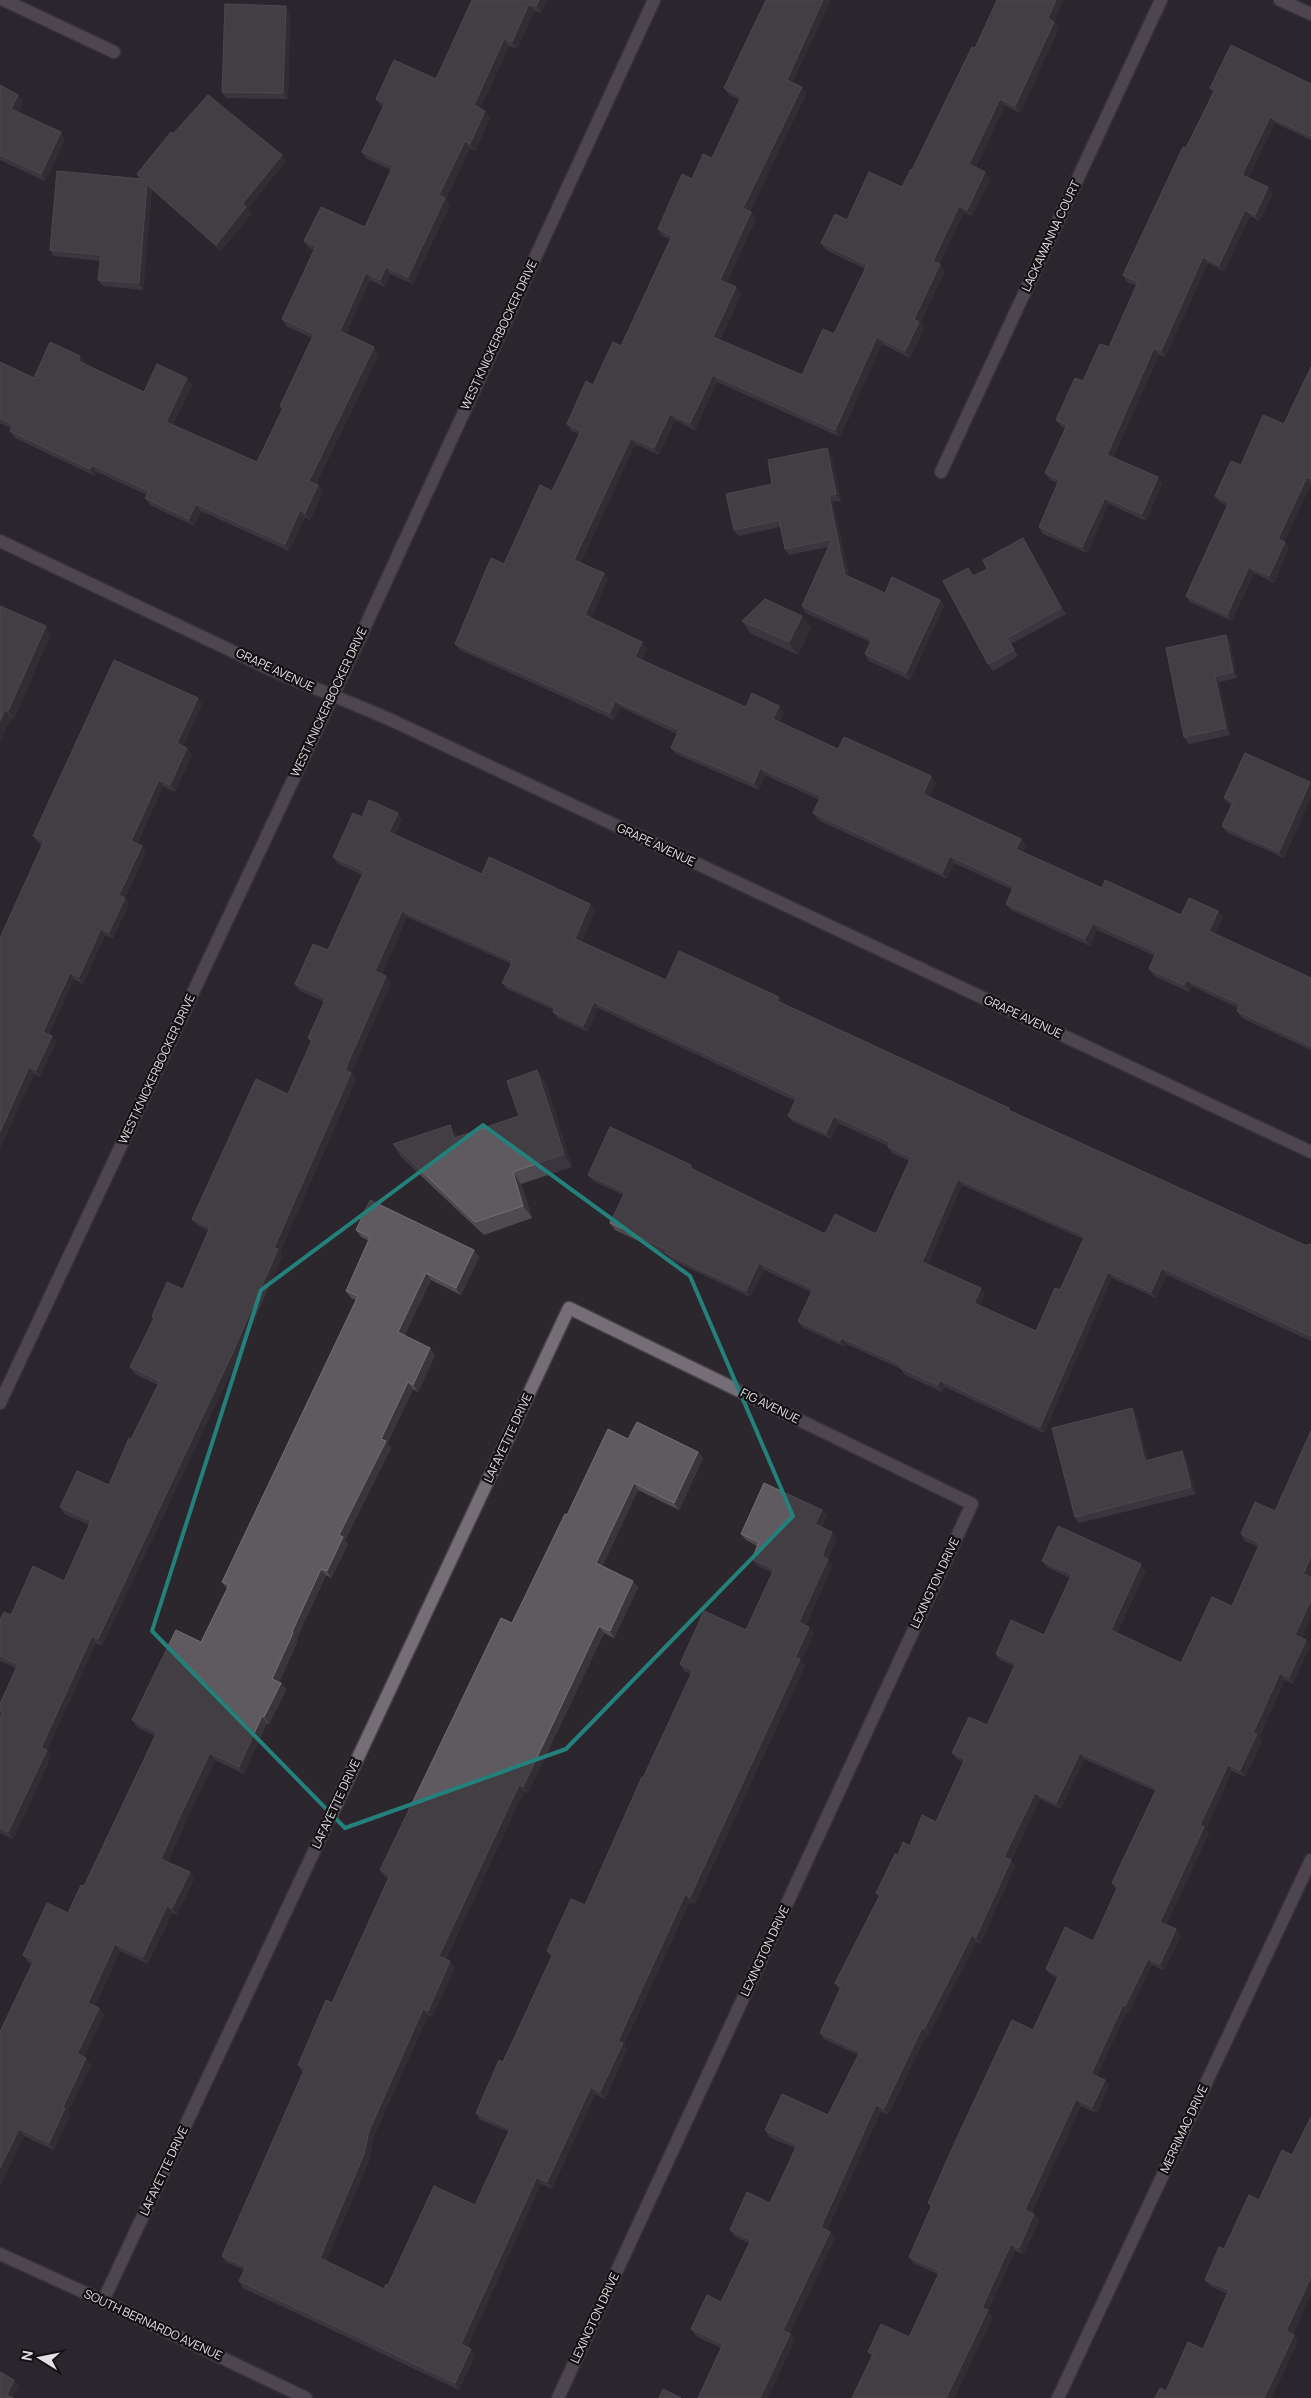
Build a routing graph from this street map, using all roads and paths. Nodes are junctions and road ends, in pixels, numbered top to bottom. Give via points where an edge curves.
1 (4, 0) edge
2 (654, 0) edge
3 (1161, 0) edge
4 (1280, 0) edge
5 (1311, 14) edge
6 (114, 52) dead end
7 (941, 472) dead end
8 (0, 541) edge
9 (332, 696) junction
10 (1311, 1152) edge
11 (569, 1308) joint
12 (0, 1403) edge
13 (972, 1504) joint
14 (1311, 1860) edge
15 (0, 2254) edge
16 (103, 2301) junction
17 (306, 2398) edge
18 (558, 2398) edge
19 (1058, 2398) edge

1 - 6 street
2 - 9 street, WEST KNICKERBOCKER DRIVE
3 - 7 street, LACKAWANNA COURT
4 - 5 street
8 - 9 street, GRAPE AVENUE
9 - 10 street, GRAPE AVENUE via 389,719
9 - 12 street, WEST KNICKERBOCKER DRIVE
11 - 13 street, FIG AVENUE
11 - 16 street, LAFAYETTE DRIVE
13 - 18 street, LEXINGTON DRIVE
14 - 19 street, MERRIMAC DRIVE
15 - 16 street, SOUTH BERNARDO AVENUE
16 - 17 street, SOUTH BERNARDO AVENUE

